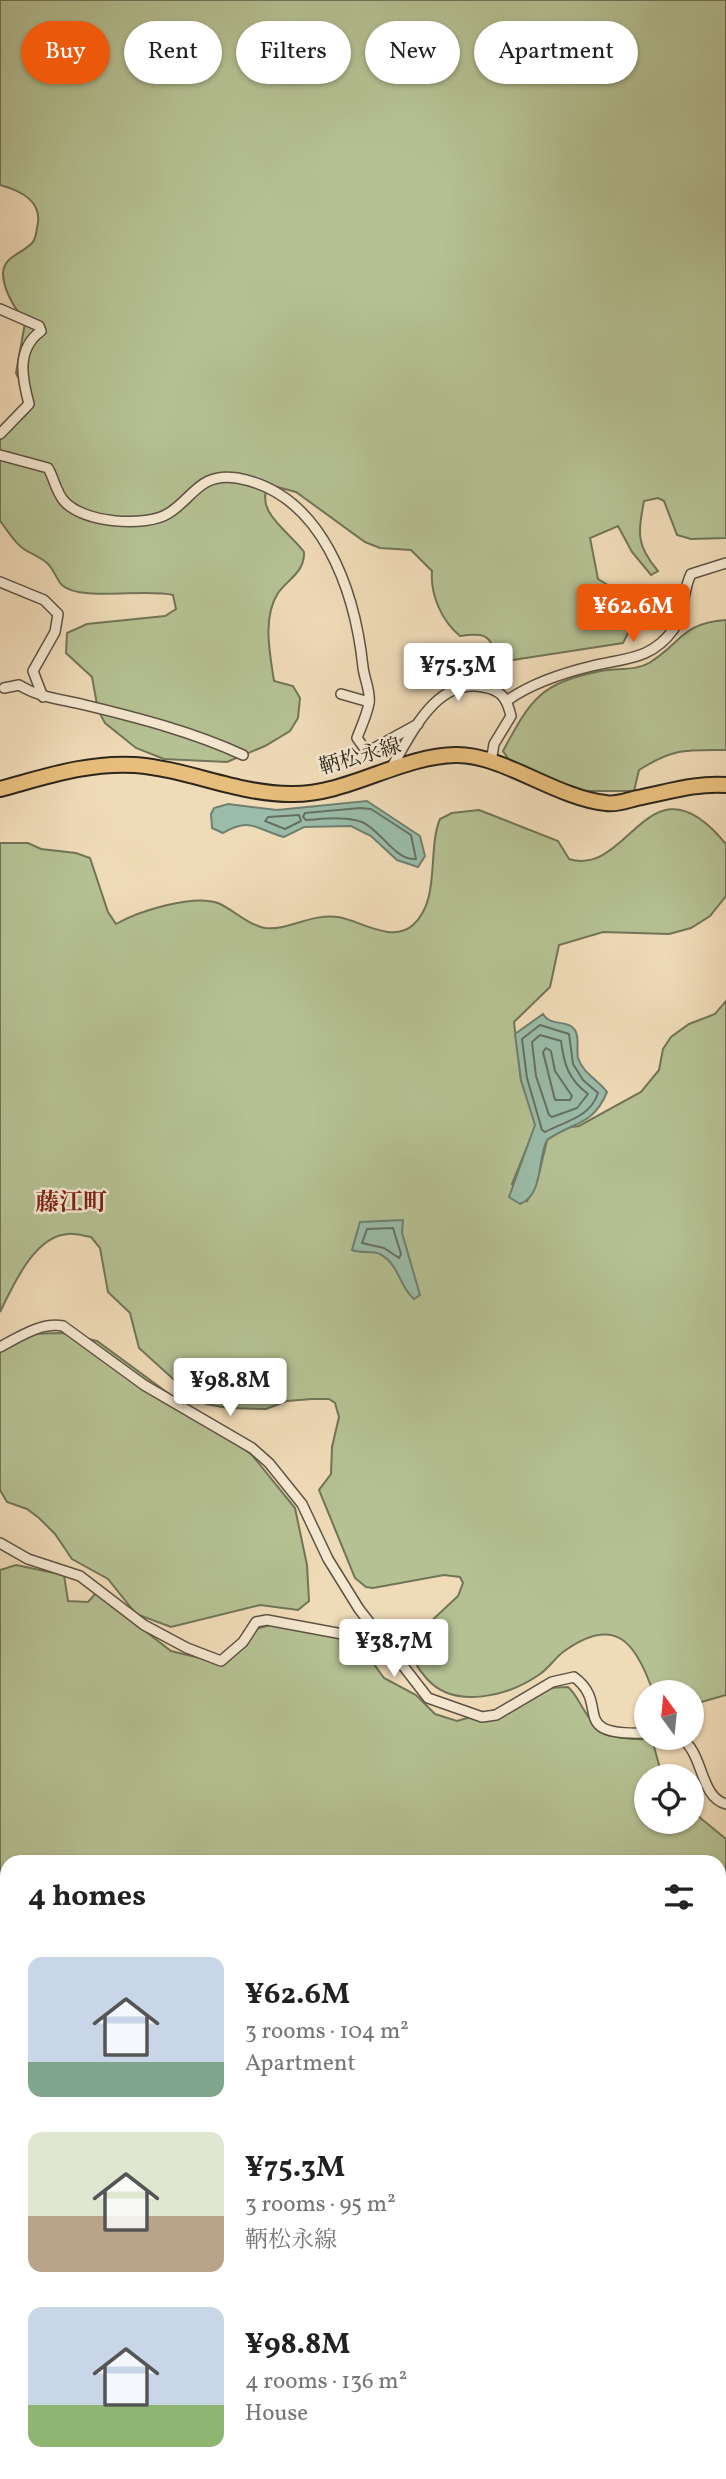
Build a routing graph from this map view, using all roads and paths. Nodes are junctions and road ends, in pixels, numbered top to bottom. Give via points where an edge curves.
1 (0, 309) edge
2 (0, 434) edge
3 (0, 455) edge
4 (726, 563) edge
5 (0, 582) edge
6 (4, 688) dead end
7 (341, 694) dead end
8 (43, 697) junction
9 (508, 700) junction
10 (369, 702) junction
11 (418, 724) junction
12 (243, 755) dead end
13 (481, 758) junction
14 (390, 770) junction
15 (726, 785) edge
16 (0, 789) edge
17 (0, 1347) edge
18 (0, 1543) edge
19 (380, 1641) junction
20 (634, 1733) edge
21 (692, 1750) edge
22 (726, 1804) edge

1 - 2 street via 41,331 32,337 23,361 29,404
3 - 10 street via 48,468 59,494 73,509 112,522 169,513 201,484 225,478 238,478 285,495 300,509 346,583 357,621
4 - 9 street via 691,574 674,629 643,657 566,673
5 - 8 street via 44,600 58,614 55,632 33,671
6 - 8 street via 19,685
7 - 10 street
8 - 12 street via 206,738
9 - 11 street via 491,688 470,685 450,690
9 - 13 street via 511,716 492,756
10 - 11 street via 357,738 367,752
11 - 14 street
13 - 14 main road, 鞆松永線 via 433,757
13 - 15 main road, 鞆松永線 via 578,799 610,804 702,784
14 - 16 main road, 鞆松永線 via 344,786 293,794 247,790 138,765 101,764
17 - 19 street via 33,1330 63,1326 144,1385 252,1448 302,1504 328,1559
18 - 19 street via 28,1559 80,1576 144,1625 221,1661 256,1622 267,1620
19 - 20 street via 428,1698 474,1716 496,1715 552,1682 574,1677 582,1683 598,1726 612,1733
21 - 22 street via 712,1794

